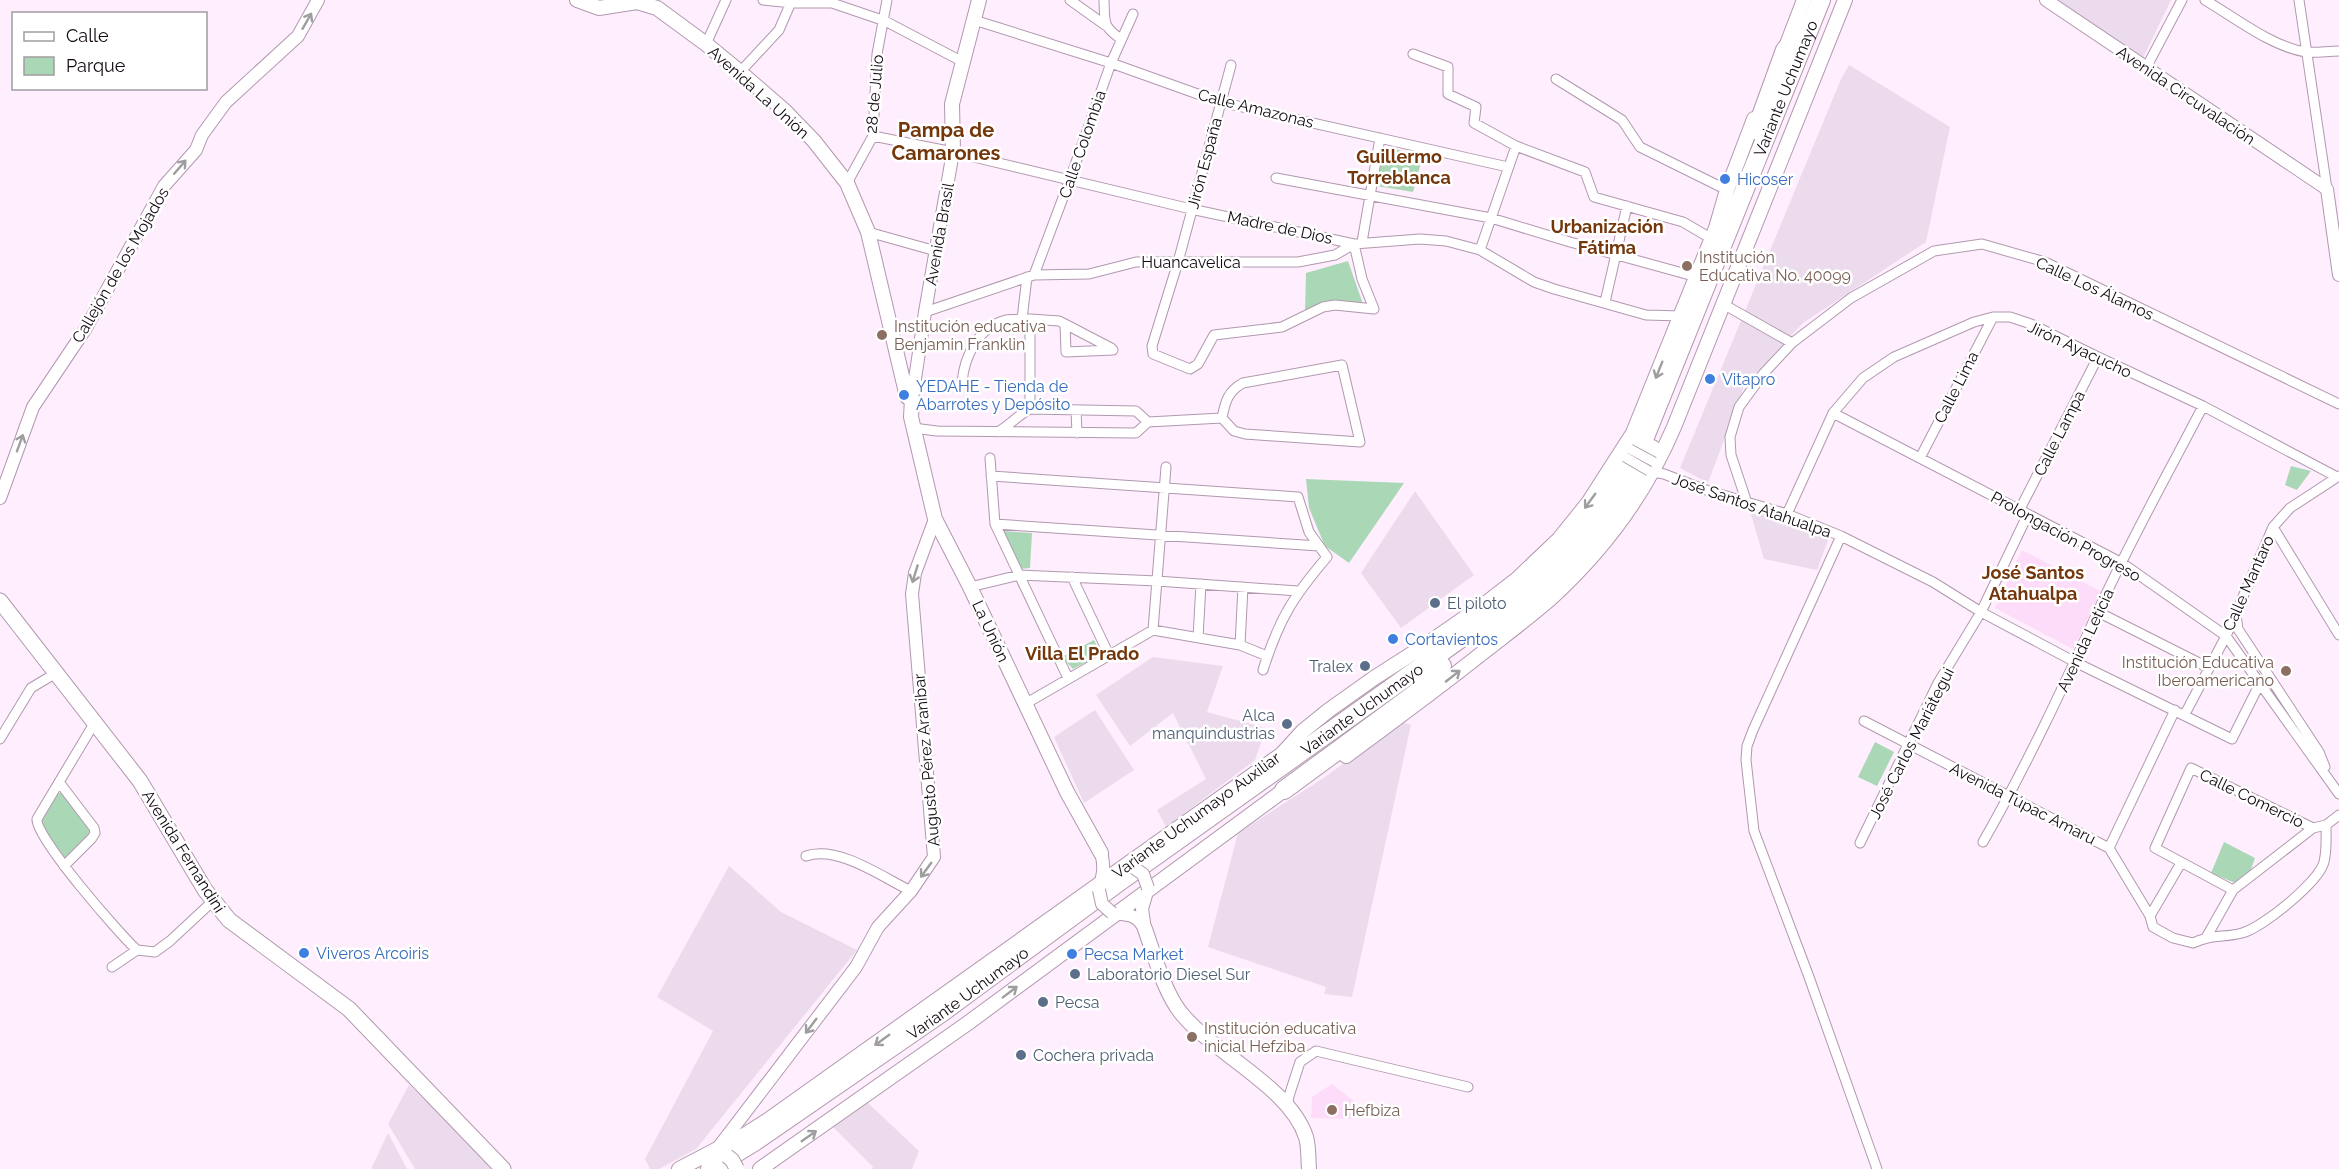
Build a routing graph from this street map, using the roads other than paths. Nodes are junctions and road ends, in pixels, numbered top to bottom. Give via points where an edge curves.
1 (318, 0) edge
2 (577, 0) edge
3 (726, 0) edge
4 (763, 0) edge
5 (887, 0) edge
6 (979, 0) edge
7 (1070, 0) edge
8 (1104, 0) edge
9 (1804, 0) edge
10 (1821, 0) edge
11 (1834, 0) edge
12 (1845, 0) edge
13 (2046, 0) edge
14 (2182, 0) edge
15 (2205, 0) edge
16 (2299, 0) edge
17 (792, 1) edge
18 (617, 3) edge
19 (1133, 14) dead end
20 (974, 20) junction
21 (885, 21) junction
22 (1105, 25) junction
23 (1121, 39) junction
24 (706, 44) junction
25 (1785, 50) junction
26 (2339, 51) edge
27 (2307, 52) junction
28 (1413, 54) dead end
29 (963, 62) junction
30 (1111, 63) junction
31 (1231, 65) dead end
32 (2146, 68) junction
33 (740, 72) junction
34 (1556, 79) dead end
35 (1220, 102) junction
36 (873, 136) junction
37 (1380, 138) junction
38 (1516, 146) junction
39 (953, 152) junction
40 (1508, 167) junction
41 (1276, 178) dead end
42 (1070, 179) junction
43 (847, 183) junction
44 (2326, 189) junction
45 (1727, 190) junction
46 (1372, 195) junction
47 (1627, 206) junction
48 (1191, 208) junction
49 (1491, 218) junction
50 (2335, 218) edge
51 (868, 232) junction
52 (1719, 238) junction
53 (1358, 243) junction
54 (1480, 250) junction
55 (2337, 250) edge
56 (936, 251) junction
57 (1616, 255) junction
58 (1178, 262) junction
59 (2339, 275) edge
60 (1030, 276) junction
61 (1697, 277) junction
62 (1605, 302) junction
63 (1723, 304) junction
64 (925, 312) junction
65 (1681, 316) junction
66 (1993, 317) junction
67 (1026, 319) junction
68 (1065, 324) junction
69 (1792, 343) junction
70 (2098, 357) junction
71 (962, 383) dead end
72 (912, 399) junction
73 (2339, 404) edge
74 (2203, 406) junction
75 (1030, 409) junction
76 (1076, 410) junction
77 (1833, 413) junction
78 (1222, 418) junction
79 (1148, 422) junction
80 (914, 428) junction
81 (998, 432) junction
82 (1077, 433) junction
83 (1626, 451) junction
84 (990, 458) dead end
85 (1920, 458) junction
86 (1166, 467) dead end
87 (1655, 469) junction
88 (991, 476) junction
89 (2338, 476) edge
90 (1164, 488) junction
91 (0, 498) edge
92 (1746, 503) junction
93 (2024, 512) junction
94 (1787, 514) junction
95 (935, 519) junction
96 (995, 524) junction
97 (2273, 527) junction
98 (1160, 535) junction
99 (1841, 536) junction
100 (1319, 546) junction
101 (2122, 563) junction
102 (1019, 575) junction
103 (1072, 577) junction
104 (1157, 581) junction
105 (1201, 584) junction
106 (970, 587) junction
107 (1243, 587) junction
108 (1298, 591) junction
109 (2244, 593) junction
110 (0, 601) edge
111 (1981, 612) junction
112 (2098, 612) junction
113 (1153, 630) junction
114 (2339, 635) edge
115 (1463, 636) junction
116 (2226, 636) junction
117 (1198, 638) junction
118 (1240, 645) junction
119 (1109, 655) junction
120 (1267, 656) junction
121 (2075, 663) junction
122 (1442, 666) junction
123 (2209, 668) junction
124 (1263, 670) dead end
125 (56, 673) junction
126 (1068, 678) junction
127 (2260, 683) junction
128 (1025, 704) junction
129 (2175, 710) junction
130 (2185, 714) junction
131 (1864, 721) dead end
132 (94, 722) junction
133 (0, 738) edge
134 (1908, 744) junction
135 (1282, 754) junction
136 (59, 782) junction
137 (2332, 784) junction
138 (1284, 790) junction
139 (2339, 794) edge
140 (2009, 796) junction
141 (2339, 814) edge
142 (2326, 825) junction
143 (2313, 828) junction
144 (1983, 842) dead end
145 (1860, 843) dead end
146 (2109, 848) junction
147 (1101, 853) junction
148 (806, 856) dead end
149 (2181, 863) junction
150 (1129, 865) junction
151 (64, 866) junction
152 (1099, 887) junction
153 (1148, 889) junction
154 (2234, 890) junction
155 (911, 891) junction
156 (213, 901) junction
157 (1114, 913) junction
158 (2150, 916) junction
159 (1145, 929) junction
160 (2207, 936) junction
161 (137, 950) junction
162 (112, 967) dead end
163 (1467, 1087) dead end
164 (1287, 1107) junction
165 (724, 1158) edge
166 (503, 1169) edge
167 (679, 1169) edge
168 (710, 1169) edge
169 (737, 1169) edge
170 (760, 1169) edge
171 (1309, 1169) edge
172 (1877, 1169) edge

91 -> 1 street, Callejón de los Mojados via 33,407 86,328 164,186 195,150 226,102 298,36
2 - 18 main road, Avenida La Unión via 599,8
3 - 24 street
4 - 17 street
5 - 21 street, 28 de Julio
6 - 20 main road, Avenida Brasil
7 - 22 street
8 - 22 street
9 - 25 main road, Variante Uchumayo Auxiliar
10 - 52 highway, Variante Uchumayo
11 - 122 highway, Variante Uchumayo via 1666,419 1635,483 1564,572 1506,621
12 - 63 main road, Variante Uchumayo
13 - 32 street, Avenida Circuvalación
14 - 32 street
15 - 27 street via 2263,35
16 - 27 street
17 - 21 street via 832,3
17 - 33 street via 779,30
18 - 24 main road, Avenida La Unión via 637,2 657,8
19 - 23 street, Calle Colombia
20 - 29 main road, Avenida Brasil
20 - 30 street, Calle Amazonas
21 - 29 street
21 - 36 street, 28 de Julio via 877,54
22 - 23 street
23 - 30 street, Calle Colombia
24 - 33 main road, Avenida La Unión
25 - 45 main road, Variante Uchumayo Auxiliar
25 - 52 highway
26 - 27 street
27 - 44 street
28 - 38 street via 1448,67 1448,94 1476,107 1474,123
29 - 39 main road, Avenida Brasil via 952,104
30 - 35 street, Calle Amazonas
30 - 42 street, Calle Colombia
31 - 35 street, Jirón España
32 - 44 street, Avenida Circuvalación
33 - 43 main road, Avenida La Unión via 814,141
34 - 45 street via 1622,120 1640,147
35 - 37 street, Calle Amazonas
35 - 48 street, Jirón España
36 - 39 street, Madre de Dios
36 - 43 street, 28 de Julio
37 - 40 street, Calle Amazonas
37 - 46 street
38 - 40 street
38 - 47 street via 1585,172 1594,197
39 - 42 street, Madre de Dios
39 - 56 street, Avenida Brasil
40 - 49 street
41 - 46 street
42 - 48 street, Madre de Dios
42 - 60 street, Calle Colombia
43 - 51 main road, Avenida La Unión
44 - 50 street
45 - 52 main road, Variante Uchumayo Auxiliar
46 - 49 street
46 - 53 street
47 - 52 street via 1683,222
47 - 57 street
48 - 53 street, Madre de Dios
48 - 58 street, Jirón España
49 - 54 street
49 - 57 street
50 - 55 street
51 - 56 street
51 - 72 main road, Avenida La Unión via 907,397
52 - 61 main road, Variante Uchumayo Auxiliar
52 - 115 highway, Variante Uchumayo via 1647,433 1612,495 1547,572
53 - 54 street, Madre de Dios via 1420,239
53 - 58 street, Huancavelica via 1335,255 1298,262
53 - 58 street, Jirón España via 1362,279 1374,309 1329,306 1282,327 1214,335 1198,364 1190,369 1153,354 1152,346
54 - 62 street, Madre de Dios via 1534,282
55 - 59 street
56 - 64 street, Avenida Brasil
57 - 61 street
57 - 62 street
58 - 60 street, Huancavelica via 1136,262 1089,274
60 - 64 street, Huancavelica
60 - 67 street, Calle Colombia
61 - 65 main road, Variante Uchumayo Auxiliar
62 - 65 street, Madre de Dios via 1646,315
63 - 69 street
63 - 87 main road, Variante Uchumayo
64 - 72 street, Avenida Brasil
65 -> 83 main road, Variante Uchumayo Auxiliar
66 - 70 street, Jirón Ayacucho via 2010,317 2031,324
66 - 77 street, Jirón Ayacucho via 1894,357 1863,378
66 - 85 street, Calle Lima
67 - 68 street
67 - 71 street via 1005,320 978,339 963,369
67 - 75 street, Calle Colombia
68 - 68 street via 1111,348 1113,350 1066,352
69 - 73 street, Calle Los Álamos via 1851,298 1899,269 1934,251 1982,244 2045,262
69 - 92 street, Calle Los Álamos via 1739,407 1730,436 1731,455
70 - 74 street, Jirón Ayacucho
70 - 93 street, Calle Lampa
72 - 80 main road, La Unión
74 - 89 street, Jirón Ayacucho
74 - 101 street, Avenida Leticia
75 - 76 street
75 - 81 street
76 - 79 street via 1136,411
76 - 82 street
77 - 85 street, Prolongación Progreso
77 - 94 street, Jirón Ayacucho
78 - 78 street via 1234,431 1245,434 1360,442 1342,365 1243,383 1228,397
78 - 79 street
79 - 82 street via 1136,433
80 - 81 street
80 - 95 main road, La Unión
81 - 82 street
83 - 87 street, José Santos Atahualpa, bridge
83 -> 135 main road, Variante Uchumayo Auxiliar via 1576,519 1534,564 1486,603 1320,717
84 - 88 street
85 - 93 street, Prolongación Progreso
86 - 90 street
87 - 92 street, José Santos Atahualpa
138 -> 87 main road, Variante Uchumayo Auxiliar via 1341,759 1547,601 1584,565
88 - 90 street
88 - 96 street
89 - 97 street, Calle Mantaro via 2290,508
90 - 98 street
90 - 100 street via 1298,496 1304,520
92 - 94 street, José Santos Atahualpa
93 - 101 street, Prolongación Progreso
93 - 111 street, Calle Lampa
94 - 99 street, José Santos Atahualpa
95 - 106 main road, La Unión
95 -> 155 street, Augusto Pérez Aranibar via 915,573 912,594 935,850 932,862
96 - 98 street
96 - 102 street
97 - 109 street, Calle Mantaro
97 - 114 street
98 - 100 street
98 - 104 street
99 - 111 street, José Santos Atahualpa via 1933,582
99 - 172 street via 1752,730 1746,760 1754,831
100 - 108 street via 1327,557
101 - 112 street, Avenida Leticia
101 - 116 street, Prolongación Progreso
102 - 103 street
102 - 106 street
102 - 126 street
103 - 104 street
103 - 119 street
104 - 105 street
104 - 113 street
105 - 107 street
105 - 117 street
106 - 128 main road, La Unión
107 - 108 street
107 - 118 street
108 - 120 street via 1274,634
109 - 116 street, Calle Mantaro
109 - 137 street, Prolongación Progreso via 2235,617 2238,629 2319,752
110 - 125 main road, Avenida Fernandini
111 - 121 street, José Santos Atahualpa
111 - 134 street, José Carlos Mariátegui via 1938,683
112 - 121 street, Avenida Leticia
112 - 123 street
113 - 117 street
113 - 119 street
115 - 135 highway via 1452,638 1411,662
115 - 168 highway, Variante Uchumayo via 934,1017
116 - 123 street, Calle Mantaro
116 - 127 street, Prolongación Progreso
117 - 118 street
118 - 120 street
119 - 126 street
120 - 124 street
121 - 129 street, José Santos Atahualpa
121 - 140 street, Avenida Leticia
122 - 138 highway via 1416,693
122 - 165 highway, Variante Uchumayo via 781,1137
123 - 130 street, Calle Mantaro
125 - 132 main road, Avenida Fernandini
125 - 133 street via 31,688
126 - 128 street
127 - 130 street, José Santos Atahualpa via 2232,739
127 - 137 street, Prolongación Progreso
128 - 147 main road, La Unión
129 - 130 street, José Santos Atahualpa
129 - 146 street
131 - 134 street, Avenida Túpac Amaru
132 - 136 street
132 - 156 main road, Avenida Fernandini via 140,781
134 - 140 street, Avenida Túpac Amaru
134 - 145 street, José Carlos Mariátegui
135 - 150 main road, Variante Uchumayo Auxiliar
136 - 151 street via 36,824
136 - 151 street via 95,833
137 - 139 street, Prolongación Progreso
138 - 153 main road, Variante Uchumayo Auxiliar
140 - 144 street, Avenida Leticia
140 - 146 street, Avenida Túpac Amaru
141 - 142 street
142 - 143 street
142 - 160 street, Avenida Túpac Amaru via 2324,863 2301,894 2243,933
143 - 149 street, Calle Comercio via 2191,768 2155,848
143 - 154 street
146 - 158 street, Avenida Túpac Amaru
147 - 150 street via 1118,864
147 - 152 street, La Unión via 1104,874
148 - 155 street via 837,854
149 - 154 street
149 - 158 street
150 - 152 main road, Variante Uchumayo Auxiliar
150 - 153 street, bridge via 1143,874
151 - 161 street
152 - 157 street, bridge via 1102,904
152 -> 165 main road, Variante Uchumayo Auxiliar via 768,1120
153 - 157 main road, Variante Uchumayo Auxiliar
153 - 159 street via 1142,909
154 - 160 street
155 -> 165 street, Augusto Pérez Aranibar via 878,927 856,967
156 - 161 street via 155,952
156 - 166 main road, Avenida Fernandini via 229,920 349,1009
157 - 159 street via 1133,915
170 -> 157 main road, Variante Uchumayo Auxiliar via 968,1023
158 - 160 street, Avenida Túpac Amaru via 2153,927 2173,938 2193,943
159 - 164 main road via 1180,1012
161 - 162 street
163 - 164 street via 1316,1051 1300,1062
164 - 171 main road via 1305,1136
165 - 167 main road, Variante Uchumayo
165 - 169 main road, bridge via 732,1160

